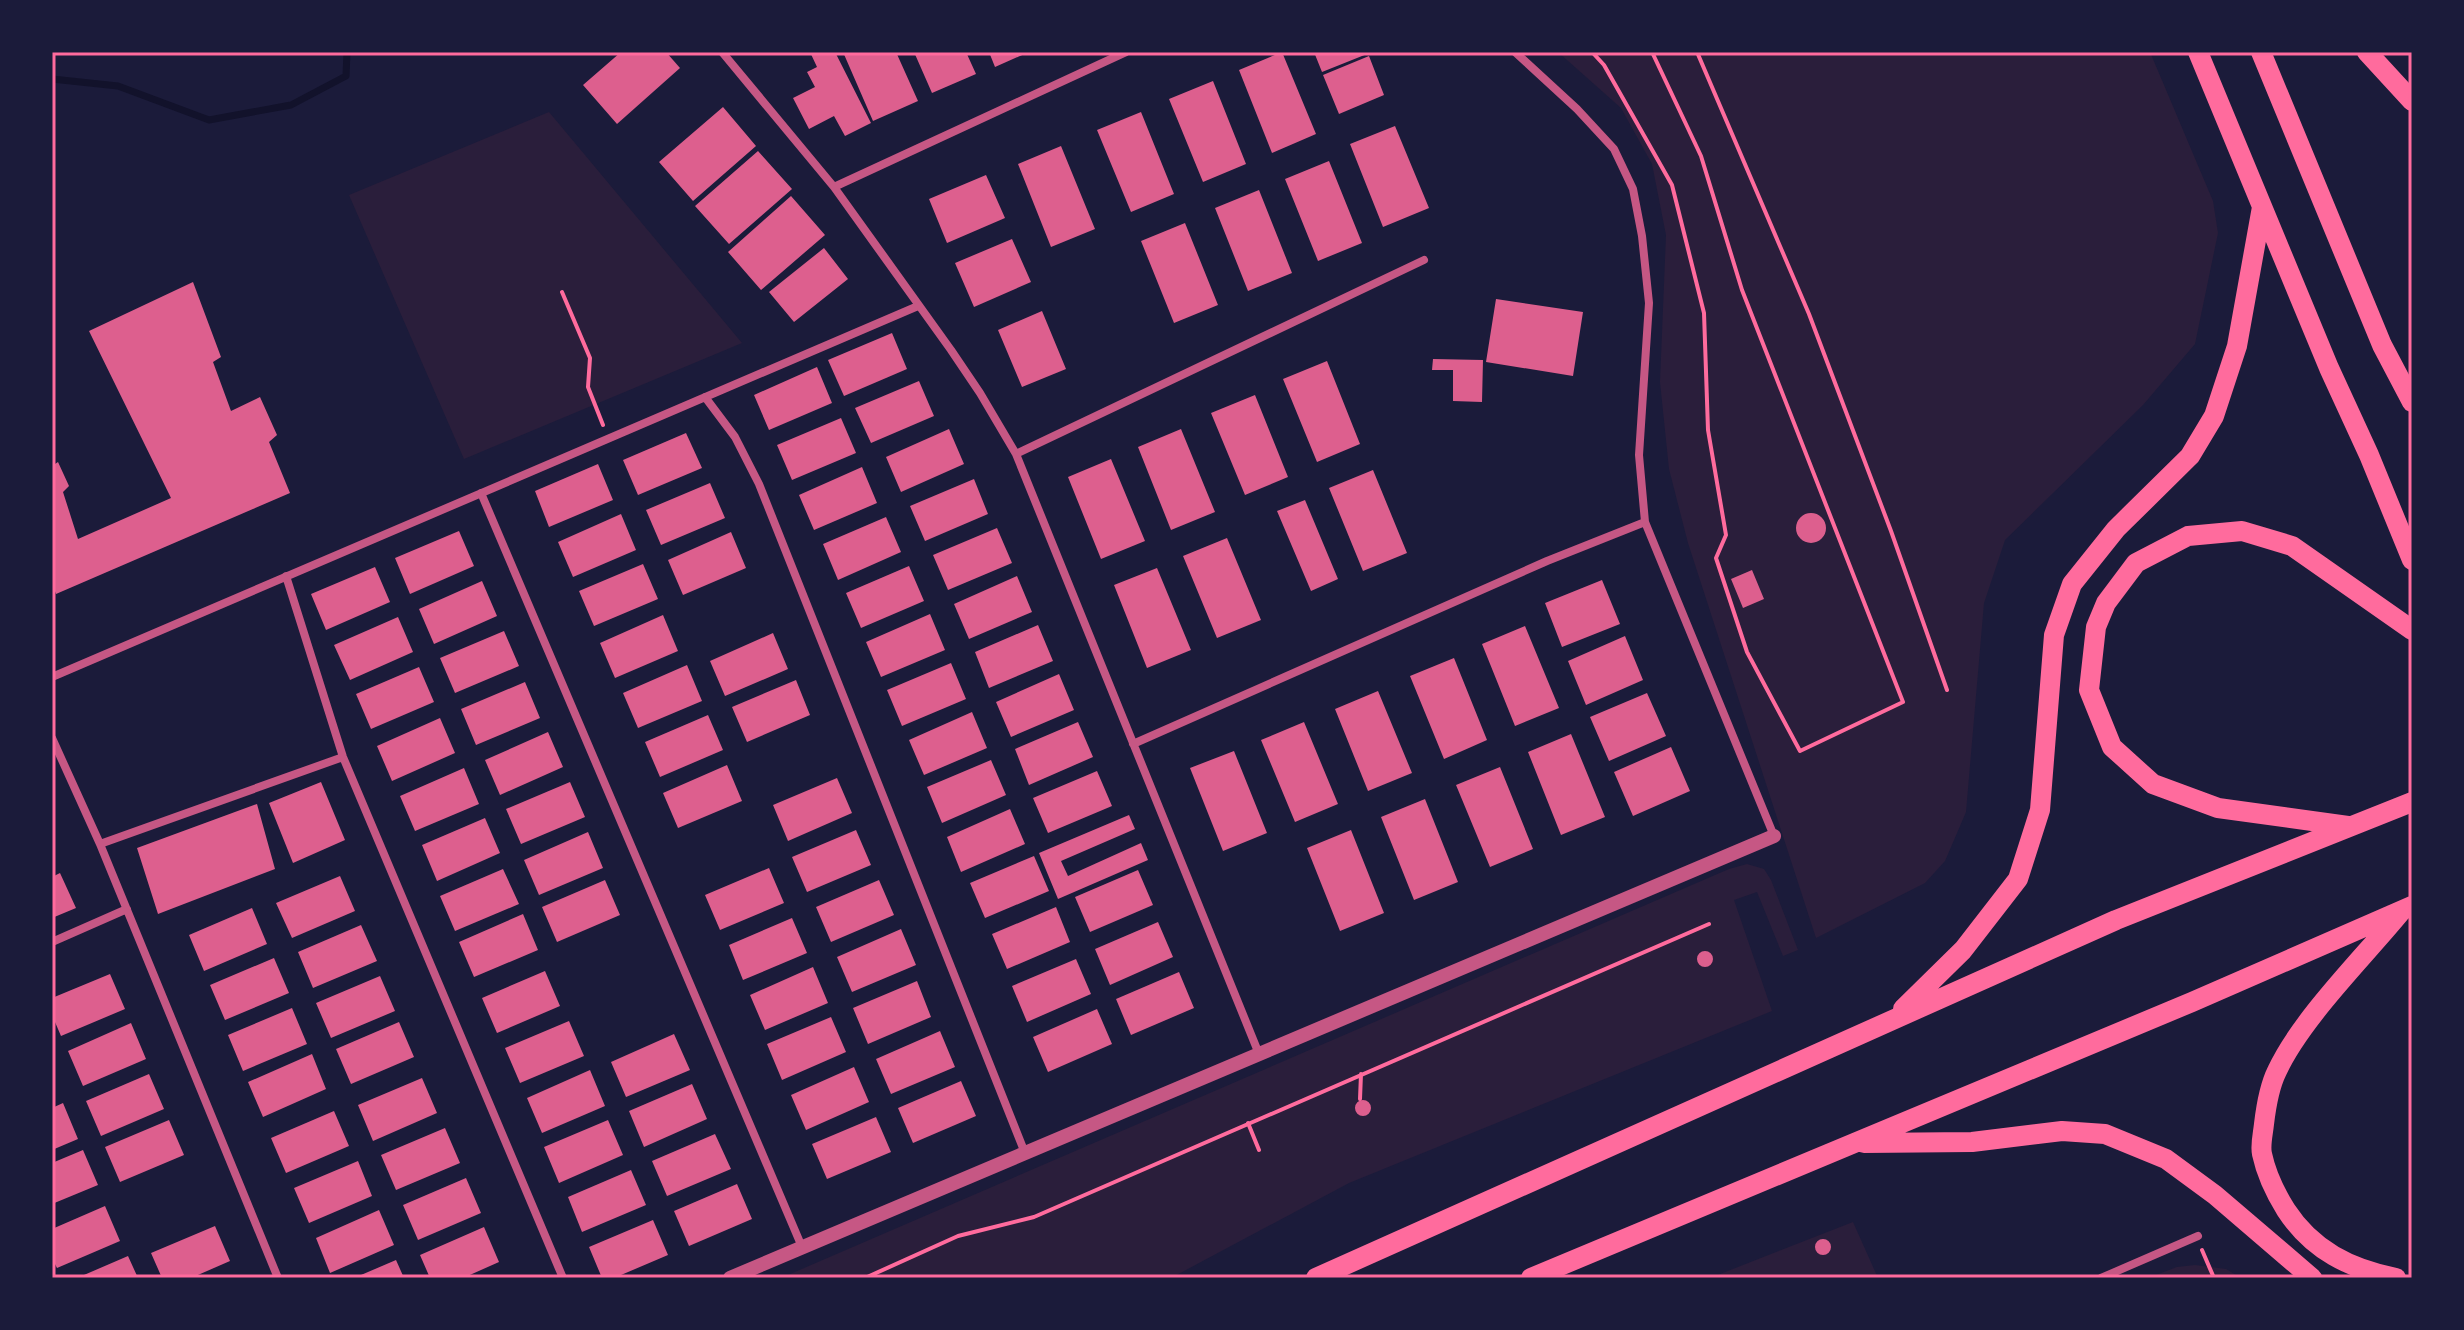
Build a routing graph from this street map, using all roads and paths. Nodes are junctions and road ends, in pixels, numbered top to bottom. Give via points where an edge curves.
1 (722, 52) edge
2 (1091, 52) edge
3 (1126, 52) edge
4 (1515, 52) edge
5 (1592, 52) edge
6 (1652, 52) edge
7 (1697, 52) edge
8 (2198, 52) edge
9 (2261, 52) edge
10 (2367, 52) edge
11 (1096, 64) junction
12 (2412, 101) edge
13 (834, 187) junction
14 (2262, 207) junction
15 (1424, 260) dead end
16 (562, 292) dead end
17 (918, 306) junction
18 (705, 397) junction
19 (2412, 402) edge
20 (608, 438) junction
21 (1016, 454) junction
22 (481, 493) junction
23 (1645, 522) junction
24 (2412, 560) edge
25 (286, 576) junction
26 (2412, 630) edge
27 (52, 677) edge
28 (1947, 690) dead end
29 (52, 738) edge
30 (1133, 744) junction
31 (343, 757) junction
32 (2412, 802) edge
33 (2351, 827) junction
34 (1774, 836) joint
35 (100, 844) junction
36 (2408, 908) edge
37 (127, 909) junction
38 (1709, 924) dead end
39 (52, 942) edge
40 (1892, 1020) junction
41 (1259, 1054) junction
42 (1361, 1074) junction
43 (1360, 1099) dead end
44 (1248, 1123) junction
45 (1853, 1143) junction
46 (1259, 1150) dead end
47 (1025, 1153) junction
48 (2198, 1236) joint
49 (802, 1247) junction
50 (278, 1278) edge
51 (563, 1278) edge
52 (730, 1278) edge
53 (865, 1278) edge
54 (1316, 1278) edge
55 (1531, 1278) edge
56 (2101, 1278) edge
57 (2214, 1278) edge
58 (2312, 1278) edge
59 (2396, 1278) edge

1 - 13 street
2 - 11 street
3 - 11 street
4 - 23 street via 1614,149 1633,189 1649,303 1639,455
5 - 6 path via 1672,185 1704,313 1708,430 1726,535 1716,558 1747,652 1800,751 1903,702 1742,290 1701,156
7 - 28 path via 1809,314
8 - 14 main road
9 - 19 main road via 2382,345
10 - 12 main road
11 - 13 street
13 - 17 street
14 - 24 main road
14 - 40 main road via 2237,346 2214,416 2190,456 2116,529 2072,584 2054,635 2040,810 2018,879 1963,950
15 - 21 street
16 - 20 path via 590,358 588,387
17 - 18 street
17 - 21 street
18 - 20 street
18 - 47 street via 735,437 759,484
20 - 22 street
21 - 30 street
22 - 25 street
22 - 49 street
23 - 30 street
23 - 34 street
25 - 27 street
25 - 31 street
26 - 33 main road via 2292,546 2242,531 2188,536 2136,563 2106,603 2096,627 2089,690 2112,747 2153,784 2218,808
29 - 35 street
30 - 41 street
31 - 35 street
31 - 51 street
32 - 33 main road
33 - 40 main road via 2116,920
34 - 41 street
35 - 37 street
36 - 45 main road
36 - 59 main road via 2311,1020 2276,1072 2261,1152 2277,1197 2299,1230 2327,1253 2364,1272
37 - 39 street
37 - 50 street
38 - 42 path
40 - 54 main road
41 - 47 street
42 - 43 path
42 - 44 path
44 - 46 path
44 - 53 path via 1034,1217 958,1236
45 - 55 main road
45 - 58 main road via 1972,1142 2062,1131 2105,1134 2166,1159
47 - 49 street
48 - 56 street
48 - 57 path
49 - 52 street

